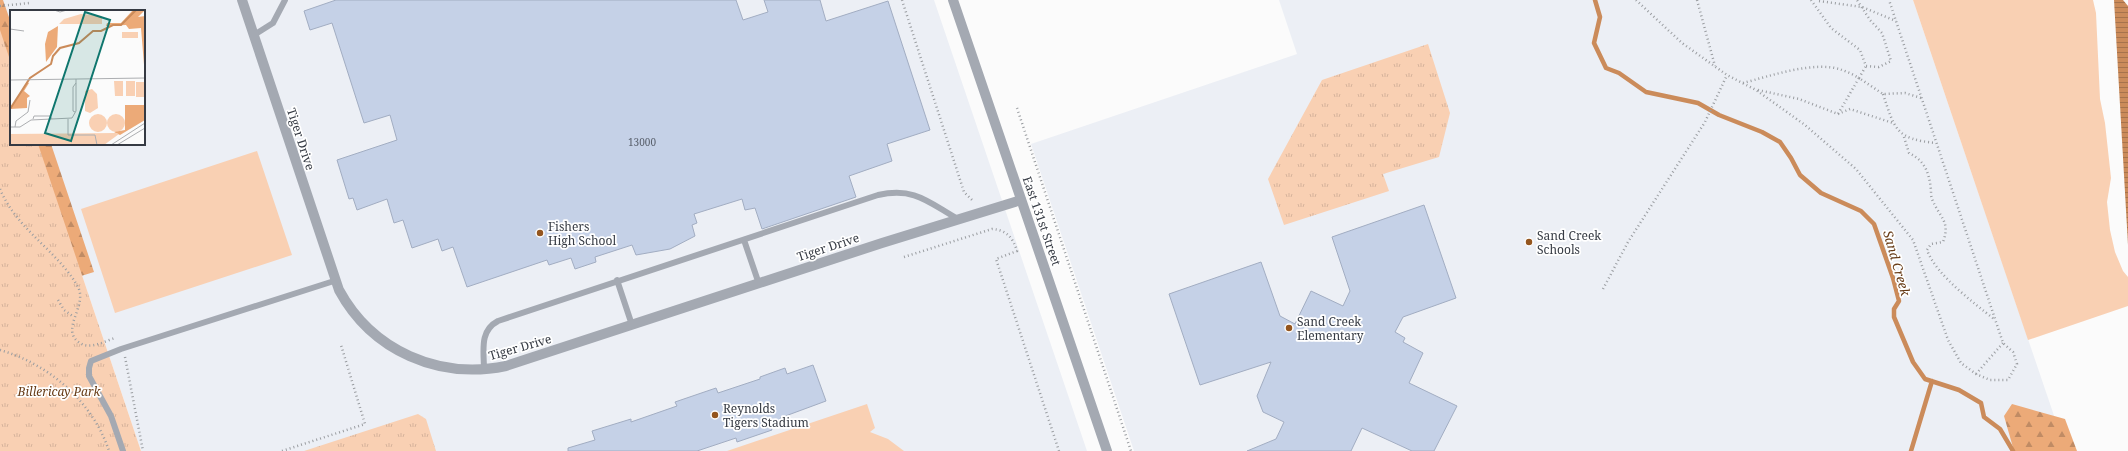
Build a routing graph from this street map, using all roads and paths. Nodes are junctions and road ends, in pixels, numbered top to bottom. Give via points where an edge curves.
1 (242, 0) edge
2 (286, 0) edge
3 (902, 0) edge
4 (953, 0) edge
5 (1636, 0) edge
6 (1697, 0) edge
7 (1811, 0) edge
8 (1857, 0) edge
9 (1889, 0) edge
10 (1818, 1) edge
11 (30, 3) dead end
12 (0, 6) edge
13 (1862, 7) junction
14 (1818, 9) junction
15 (1896, 21) junction
16 (254, 35) junction
17 (1715, 66) junction
18 (1866, 66) junction
19 (1727, 75) junction
20 (1859, 78) junction
21 (1743, 83) junction
22 (1756, 90) junction
23 (1883, 94) junction
24 (1922, 98) junction
25 (1017, 108) dead end
26 (1838, 114) junction
27 (1893, 123) junction
28 (1904, 137) junction
29 (1936, 143) junction
30 (0, 189) edge
31 (1022, 200) junction
32 (975, 203) dead end
33 (958, 219) junction
34 (744, 240) junction
35 (904, 257) dead end
36 (617, 280) junction
37 (334, 281) junction
38 (759, 284) junction
39 (1603, 289) dead end
40 (58, 300) dead end
41 (74, 317) junction
42 (1995, 319) junction
43 (632, 325) junction
44 (115, 338) dead end
45 (2003, 344) junction
46 (341, 346) dead end
47 (0, 350) edge
48 (125, 357) dead end
49 (484, 370) junction
50 (1976, 374) junction
51 (109, 451) edge
52 (123, 451) edge
53 (143, 451) edge
54 (282, 451) edge
55 (1059, 451) edge
56 (1106, 451) edge
57 (1131, 451) edge

1 - 16 street, Tiger Drive
2 - 16 lane via 273,23
3 - 32 path via 964,192
4 - 31 street, East 131st Street
5 - 17 path via 1682,43
6 - 17 path
7 - 14 path
8 - 13 path
9 - 15 path
10 - 13 path
10 - 14 path
11 - 12 path
13 - 15 path
13 - 18 path via 1882,33 1891,61 1879,67
14 - 18 path via 1831,28 1860,50
15 - 24 path
16 - 37 street, Tiger Drive
17 - 19 path
18 - 20 path
19 - 21 path
19 - 39 path via 1706,119 1628,242
20 - 21 path via 1841,69 1820,67
20 - 23 path
20 - 26 path
21 - 22 path
22 - 26 path via 1799,99
22 - 50 path via 1805,125 1856,169 1913,240 1948,340 1961,363
23 - 24 path via 1905,93
23 - 27 path
24 - 29 path
25 - 57 path
26 - 27 path via 1850,109
27 - 28 path
28 - 29 path
28 - 42 path via 1908,152 1921,159 1927,172 1931,198 1945,221 1947,233 1943,242 1931,244 1927,250 1931,261 1966,296
29 - 42 path
30 - 41 path via 6,204 34,238 65,269 77,286 81,302
31 - 33 street, Tiger Drive
31 - 56 street, East 131st Street
33 - 34 lane via 915,194 891,192
33 - 38 street, Tiger Drive
34 - 36 lane
34 - 38 lane
35 - 55 path via 992,229 1005,232 1011,237 1017,251 996,259
36 - 43 lane
36 - 49 lane via 490,325 483,342
37 - 49 street, Tiger Drive via 356,317 393,348 432,365
37 - 52 lane via 126,347 92,361 89,376 111,416
38 - 43 street, Tiger Drive
40 - 41 path via 64,310
41 - 44 path via 72,333 80,343 93,345
42 - 45 path
43 - 49 street, Tiger Drive via 514,364
45 - 50 path
45 - 50 path via 2013,352 2017,364 2008,380 1990,380
46 - 54 path via 365,424
47 - 51 path via 36,365 65,385 92,417
48 - 53 path

